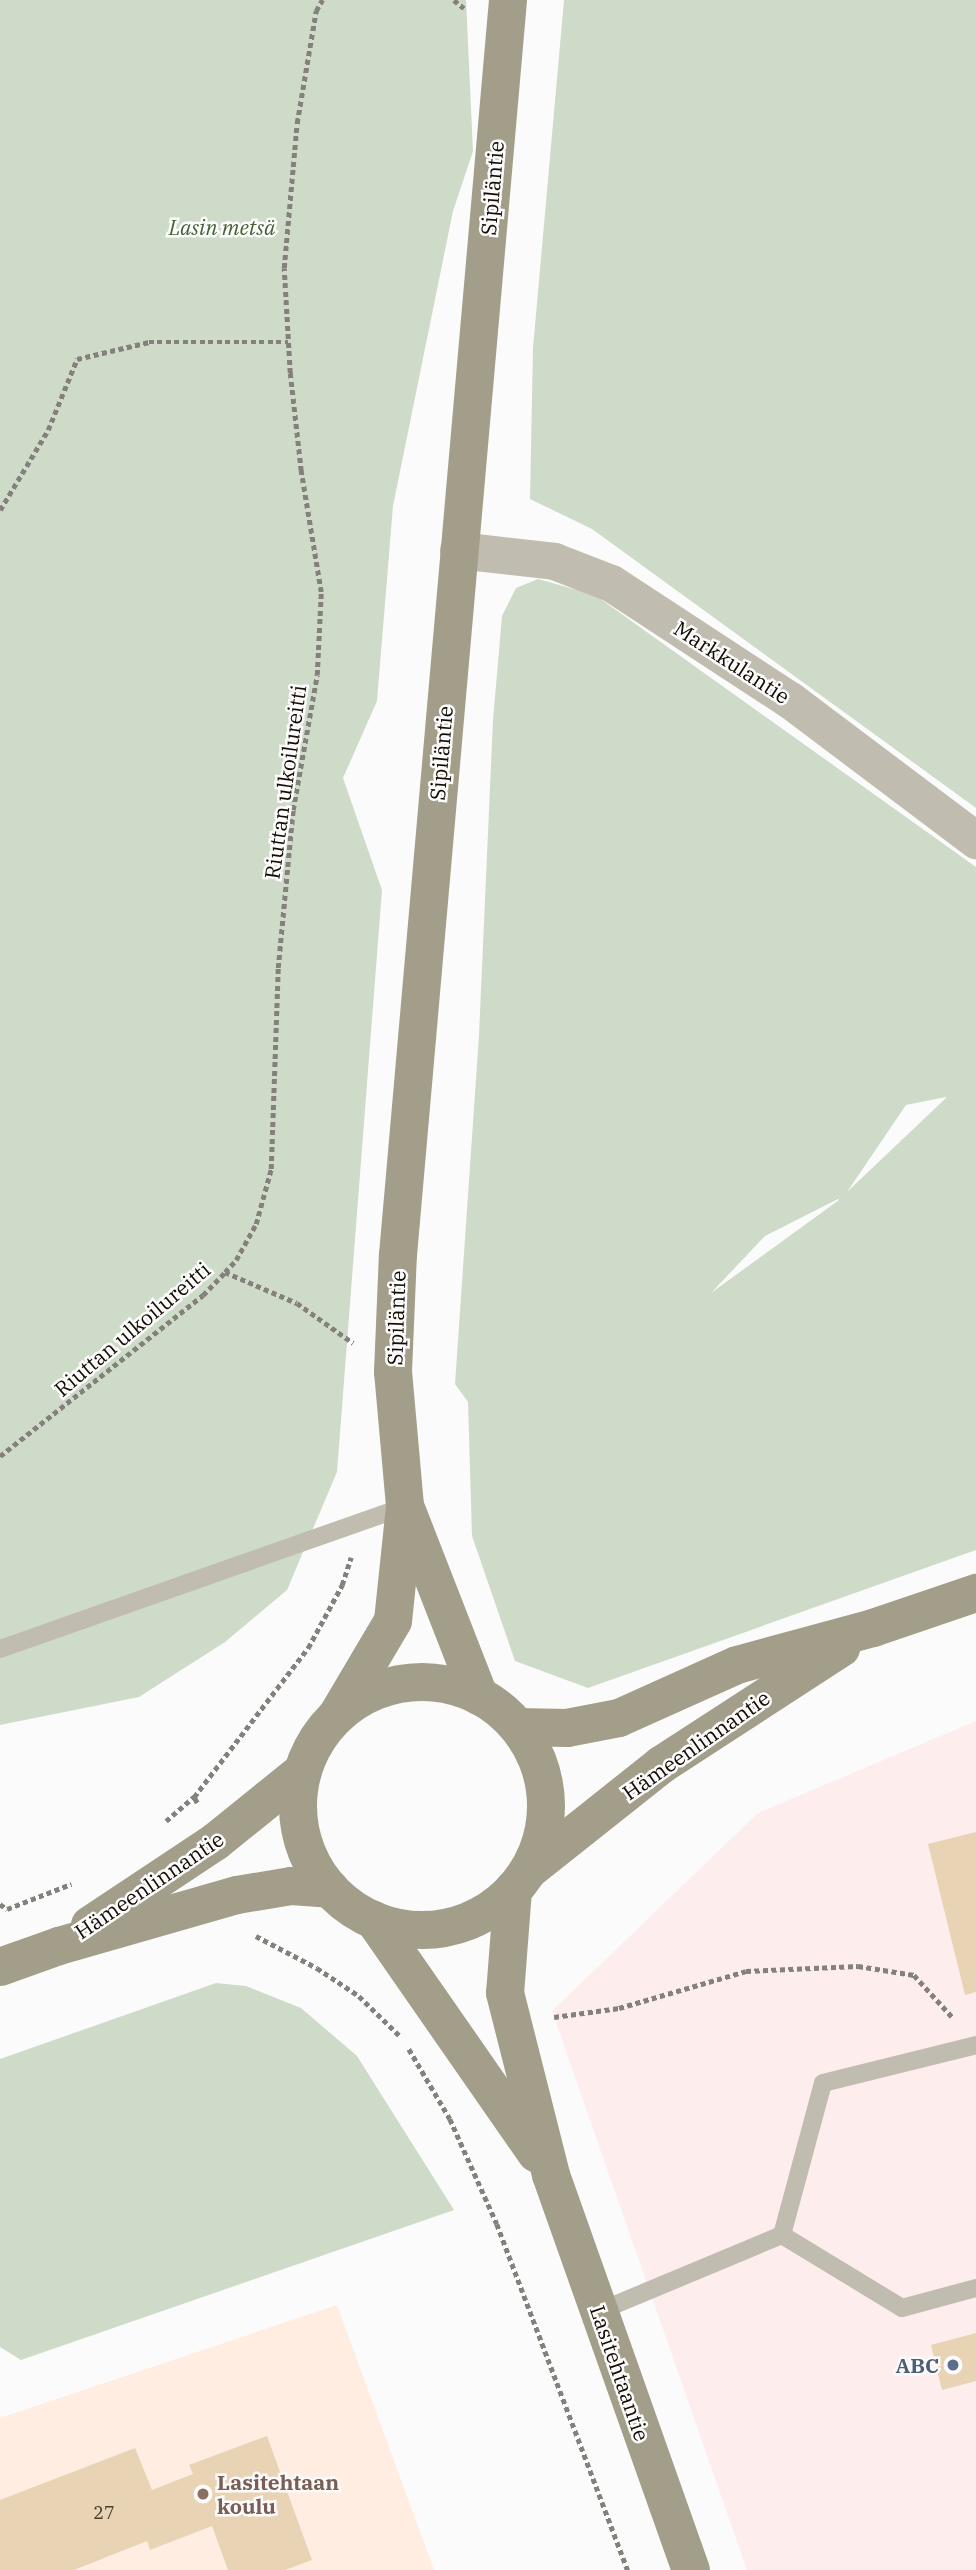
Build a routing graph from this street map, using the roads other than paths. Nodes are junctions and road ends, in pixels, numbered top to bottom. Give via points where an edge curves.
1 (508, 0) edge
2 (458, 550) junction
3 (976, 840) edge
4 (405, 1506) junction
5 (976, 1593) edge
6 (873, 1628) junction
7 (0, 1649) edge
8 (479, 1696) junction
9 (338, 1714) junction
10 (518, 1727) junction
11 (303, 1771) junction
12 (520, 1881) junction
13 (330, 1889) junction
14 (374, 1920) junction
15 (59, 1946) junction
16 (0, 1967) edge
17 (976, 2045) edge
18 (551, 2175) junction
19 (782, 2235) junction
20 (976, 2288) edge
21 (600, 2311) junction
22 (691, 2570) edge

1 - 2 street, Sipiläntie
2 - 3 street, Markkulantie via 554,561 611,583 790,700
2 - 4 street, Sipiläntie via 398,1255 393,1372
4 - 7 lane
4 - 8 street, Sipiläntie
4 - 9 street, Sipiläntie via 393,1621
5 - 6 street, Hämeenlinnantie
6 - 10 street, Hämeenlinnantie via 737,1665 619,1718 567,1728
6 - 12 street, Hämeenlinnantie via 661,1765
8 - 9 street via 426,1681 401,1683 360,1698
8 - 10 street
9 - 11 street via 316,1742
10 - 12 street via 543,1779 546,1808 543,1830
11 - 13 street via 299,1824 312,1864
11 - 15 street, Hämeenlinnantie via 215,1842
12 - 14 street via 489,1910 450,1926 415,1930
12 - 18 street, Lasitehtaantie via 505,1993
13 - 14 street
13 - 15 street, Hämeenlinnantie via 291,1886 237,1895
14 - 18 street, Lasitehtaantie
15 - 16 street, Hämeenlinnantie
17 - 19 lane via 824,2083
18 - 21 street, Lasitehtaantie
19 - 20 lane via 902,2308
19 - 21 lane
21 - 22 street, Lasitehtaantie

